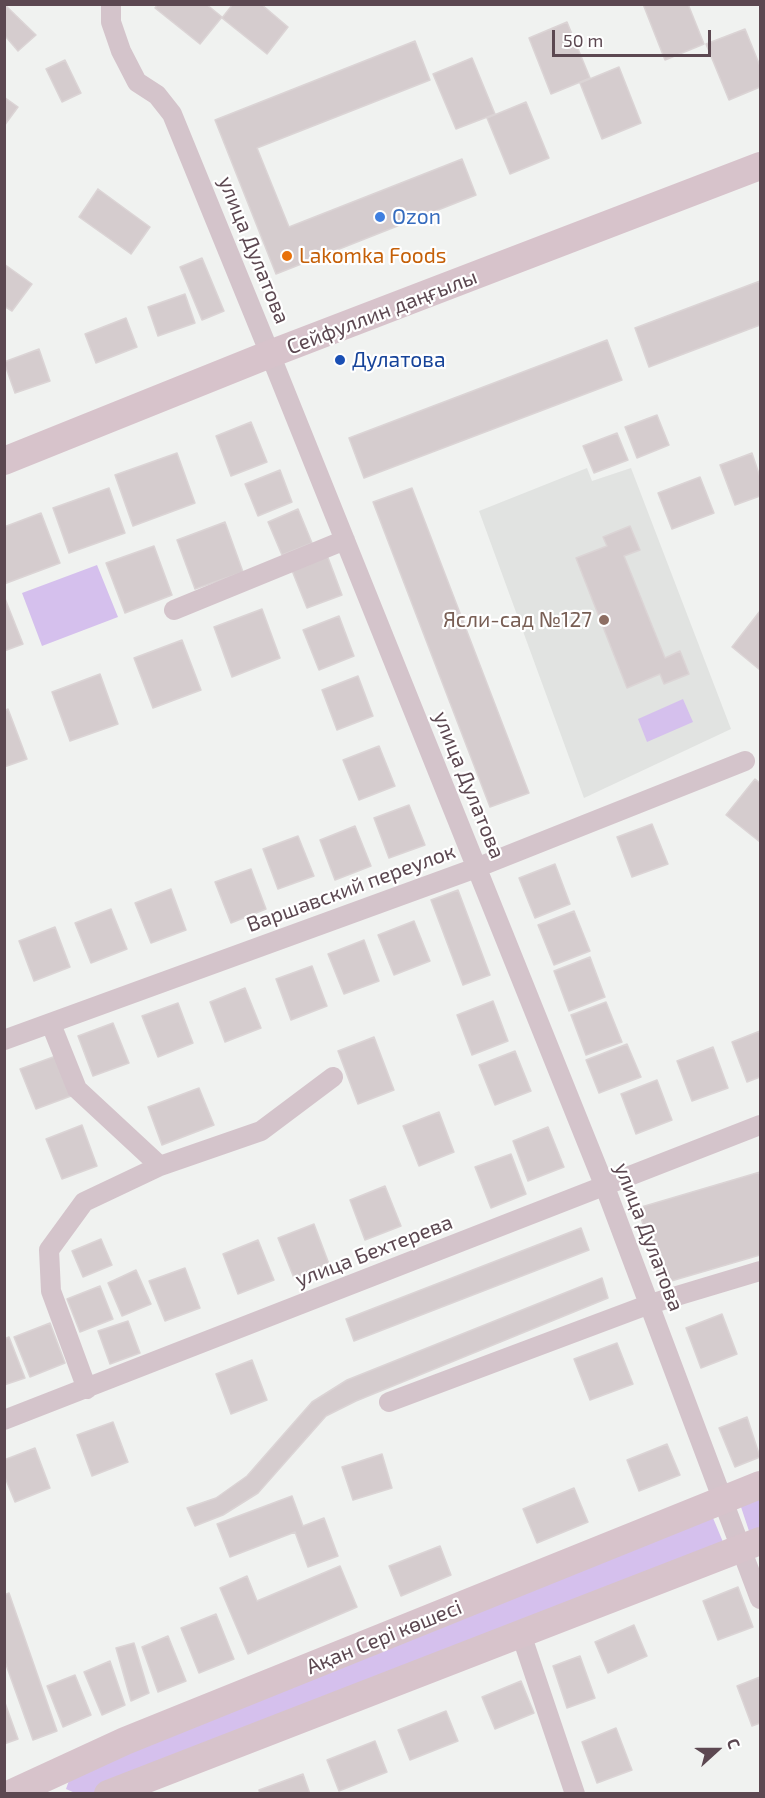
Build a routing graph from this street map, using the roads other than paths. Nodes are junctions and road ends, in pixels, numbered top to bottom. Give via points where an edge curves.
1 (111, 4) edge
2 (760, 166) edge
3 (270, 354) junction
4 (4, 461) edge
5 (345, 540) junction
6 (174, 610) dead end
7 (745, 761) dead end
8 (476, 868) junction
9 (51, 1024) junction
10 (4, 1040) edge
11 (333, 1077) dead end
12 (760, 1125) edge
13 (160, 1166) junction
14 (605, 1187) junction
15 (760, 1271) edge
16 (650, 1304) junction
17 (87, 1389) junction
18 (389, 1402) dead end
19 (4, 1420) edge
20 (760, 1485) edge
21 (723, 1500) junction
22 (751, 1545) edge
23 (760, 1599) edge
24 (521, 1634) junction
25 (46, 1785) edge
26 (10, 1794) edge
27 (108, 1794) edge
28 (575, 1794) edge

1 - 3 street, улица Дулатова via 111,22 121,51 137,82 157,95 172,114
2 - 3 street, Сейфуллин даңғылы
3 - 4 street, Сейфуллин даңғылы
3 - 5 street, улица Дулатова
5 - 6 street
5 - 8 street, улица Дулатова
7 - 8 street, Варшавский переулок
8 - 9 street, Варшавский переулок
8 - 14 street, улица Дулатова
9 - 10 street, Варшавский переулок
9 - 13 street via 77,1089
11 - 13 street via 261,1131
12 - 14 street, улица Бехтерева
13 - 17 street via 84,1202 48,1250 51,1291
14 - 16 street, улица Дулатова
14 - 17 street, улица Бехтерева
15 - 16 street
16 - 18 street
16 - 21 street, улица Дулатова
17 - 19 street, улица Бехтерева
20 - 21 street, Ақан Сері көшесі
21 - 22 street, улица Дулатова
21 - 25 street, Ақан Сері көшесі via 125,1741
22 - 23 street, улица Дулатова
22 - 24 street
24 - 27 street
24 - 28 street
25 - 26 street, Ақан Сері көшесі

